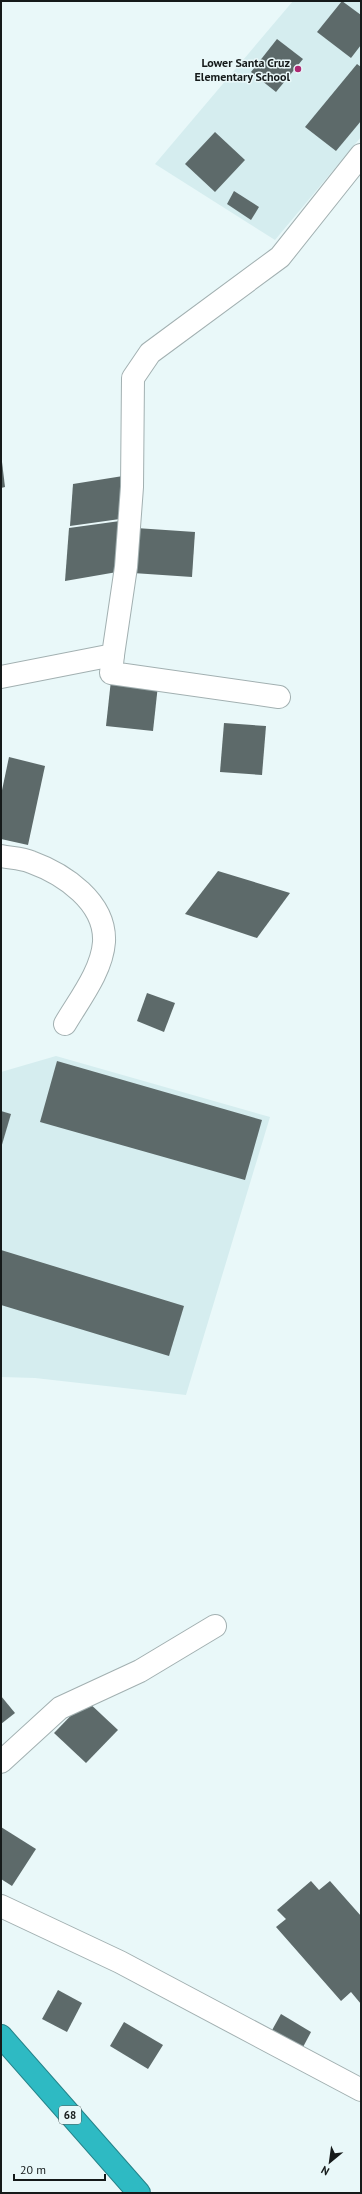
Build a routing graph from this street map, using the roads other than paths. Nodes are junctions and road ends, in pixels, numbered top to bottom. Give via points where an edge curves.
1 (361, 156) edge
2 (113, 655) junction
3 (1, 677) edge
4 (279, 697) dead end
5 (1, 856) edge
6 (65, 1024) dead end
7 (215, 1626) dead end
8 (1, 1762) edge
9 (1, 1906) edge
10 (1, 2036) edge
11 (361, 2090) edge
12 (139, 2193) edge

1 - 2 street via 280,256 150,353 133,378 132,487 126,559
2 - 3 street
2 - 4 street via 111,673
5 - 6 street via 30,862 65,878 86,896 100,917 104,942 96,969
7 - 8 street via 140,1671 60,1708
9 - 11 street via 120,1962
10 - 12 highway, 68

